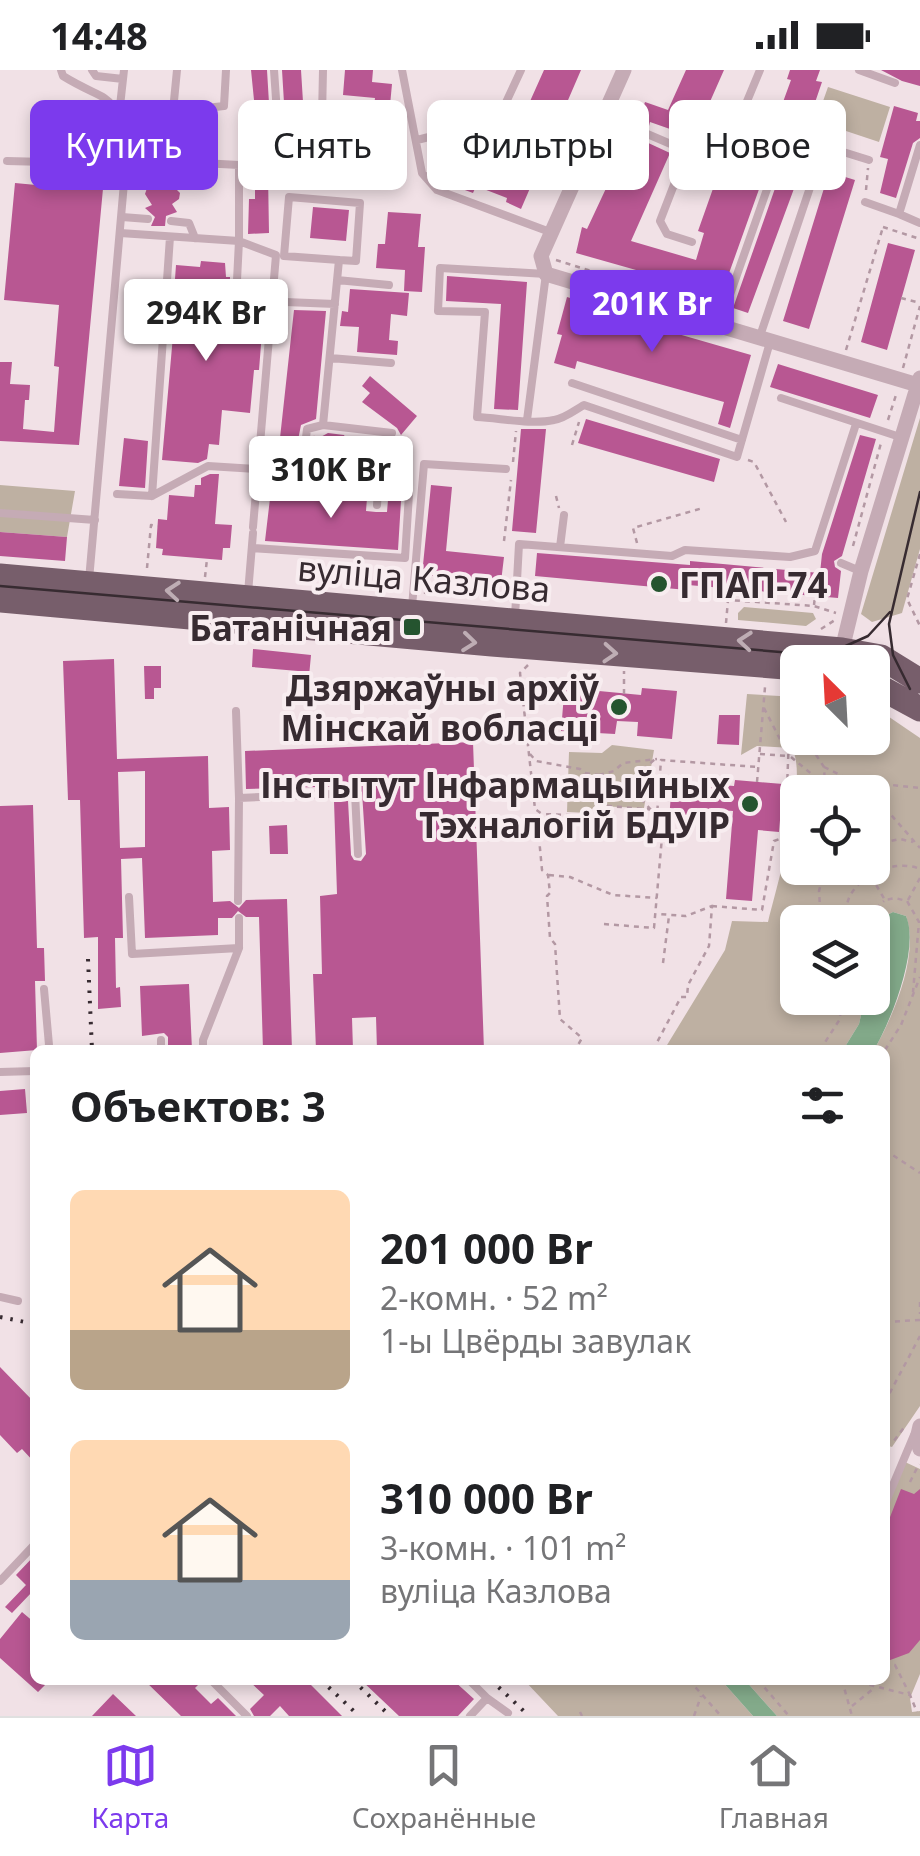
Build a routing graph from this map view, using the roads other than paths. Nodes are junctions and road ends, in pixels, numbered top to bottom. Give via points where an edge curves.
1 (61, 70) edge
2 (92, 70) edge
3 (177, 70) edge
4 (226, 70) edge
5 (274, 70) edge
6 (323, 70) edge
7 (402, 70) edge
8 (521, 70) edge
9 (624, 70) edge
10 (760, 70) edge
11 (859, 70) edge
12 (124, 74) edge
13 (895, 83) dead end
14 (109, 100) edge
15 (121, 100) edge
16 (174, 100) edge
17 (276, 100) edge
18 (322, 100) edge
19 (610, 100) edge
20 (748, 100) edge
21 (218, 107) edge
22 (649, 135) edge
23 (417, 140) junction
24 (920, 146) edge
25 (870, 160) road end
26 (7, 161) dead end
27 (30, 162) edge
28 (218, 164) edge
29 (124, 190) edge
30 (569, 190) edge
31 (767, 190) edge
32 (865, 202) road end
33 (899, 214) junction
34 (122, 217) junction
35 (148, 219) dead end
36 (171, 221) dead end
37 (920, 222) edge
38 (120, 232) junction
39 (550, 232) junction
40 (170, 237) junction
41 (195, 238) junction
42 (239, 241) junction
43 (692, 242) dead end
44 (280, 256) junction
45 (339, 260) junction
46 (546, 274) junction
47 (337, 280) junction
48 (388, 285) dead end
49 (272, 302) junction
50 (335, 304) junction
51 (719, 326) junction
52 (764, 340) junction
53 (330, 358) junction
54 (391, 364) dead end
55 (919, 382) edge
56 (572, 384) dead end
57 (781, 398) dead end
58 (522, 420) junction
59 (856, 424) junction
60 (323, 425) junction
61 (392, 434) dead end
62 (902, 437) junction
63 (742, 440) junction
64 (258, 468) junction
65 (506, 469) dead end
66 (302, 472) junction
67 (337, 488) dead end
68 (117, 494) dead end
69 (152, 496) junction
70 (378, 506) dead end
71 (0, 514) edge
72 (564, 514) dead end
73 (94, 520) junction
74 (560, 546) junction
75 (252, 548) junction
76 (0, 576) edge
77 (87, 595) junction
78 (248, 598) junction
79 (0, 600) edge
80 (418, 605) junction
81 (516, 643) junction
82 (841, 645) edge
83 (780, 654) edge
84 (890, 663) edge
85 (780, 673) edge
86 (920, 680) edge
87 (890, 693) edge
88 (920, 709) edge
89 (236, 710) dead end
90 (238, 798) junction
91 (358, 854) dead end
92 (129, 897) dead end
93 (238, 901) dead end
94 (239, 918) dead end
95 (239, 948) junction
96 (44, 989) dead end
97 (49, 1045) edge
98 (203, 1045) edge
99 (0, 1072) edge
100 (30, 1072) edge
101 (0, 1297) edge
102 (18, 1301) dead end
103 (916, 1425) edge
104 (920, 1449) edge
105 (890, 1491) edge
106 (30, 1549) edge
107 (0, 1581) edge
108 (216, 1685) edge
109 (474, 1685) edge
110 (487, 1698) junction
111 (508, 1713) dead end
112 (247, 1716) edge
113 (470, 1716) edge

1 - 14 lane
2 - 12 lane via 96,76
3 - 16 lane
4 - 21 lane via 224,106
5 - 17 lane
6 - 18 lane
7 - 23 lane
8 - 23 lane via 492,120
9 - 19 street
10 - 20 lane
11 - 13 lane
12 - 15 lane
22 - 43 lane via 687,151 660,221 667,234
23 - 39 lane via 422,173 437,190
24 - 33 lane
25 - 52 lane via 824,146
26 - 27 lane
28 - 42 lane via 239,165
29 - 34 lane
30 - 39 street
31 - 51 lane
32 - 33 lane
33 - 37 lane
34 - 35 lane
34 - 38 lane
36 - 41 lane via 189,222
38 - 40 lane
38 - 73 lane
39 - 46 street via 540,256
40 - 41 lane
40 - 69 lane
41 - 42 lane
42 - 44 lane
42 - 49 lane via 236,300
44 - 45 lane
44 - 45 lane via 289,197 360,203 356,261
44 - 49 lane
45 - 47 lane
46 - 51 street
46 - 58 lane
46 - 58 lane via 440,268 438,310 485,312 477,417
47 - 48 lane
47 - 50 lane
49 - 50 lane
49 - 64 lane
50 - 53 lane
51 - 52 street
52 - 55 street
52 - 63 lane
53 - 54 lane
53 - 60 lane
55 - 62 street
56 - 63 lane
57 - 59 lane
58 - 63 lane via 555,420 584,405 737,457
59 - 62 lane
59 - 74 lane via 818,556 685,550 672,556
60 - 61 lane
60 - 66 lane via 307,429
62 - 82 street via 850,567
64 - 66 lane
64 - 69 lane via 208,466
64 - 75 lane
65 - 80 lane via 424,464
66 - 67 lane
68 - 69 lane
70 - 75 lane via 378,492 409,494 405,558
71 - 73 lane
72 - 74 lane
73 - 77 lane
74 - 81 lane via 519,544
75 - 78 lane
76 - 77 main road, вуліца Казлова
78 -> 77 main road, вуліца Казлова
77 - 79 main road, вуліца Казлова
77 -> 81 main road, вуліца Казлова
78 - 80 main road, вуліца Казлова
80 - 81 main road, вуліца Казлова
83 -> 81 main road, вуліца Казлова
81 -> 85 main road, вуліца Казлова
84 - 86 main road, вуліца Казлова
87 - 88 main road
89 - 90 lane
90 - 91 lane via 355,793
90 - 93 lane
92 - 95 lane via 132,954
94 - 95 lane
95 - 98 lane
96 - 97 lane
99 - 100 lane
101 - 102 lane
103 - 104 street
103 - 105 lane
106 - 107 lane
108 - 112 lane
109 - 110 lane
110 - 111 lane
110 - 113 lane

